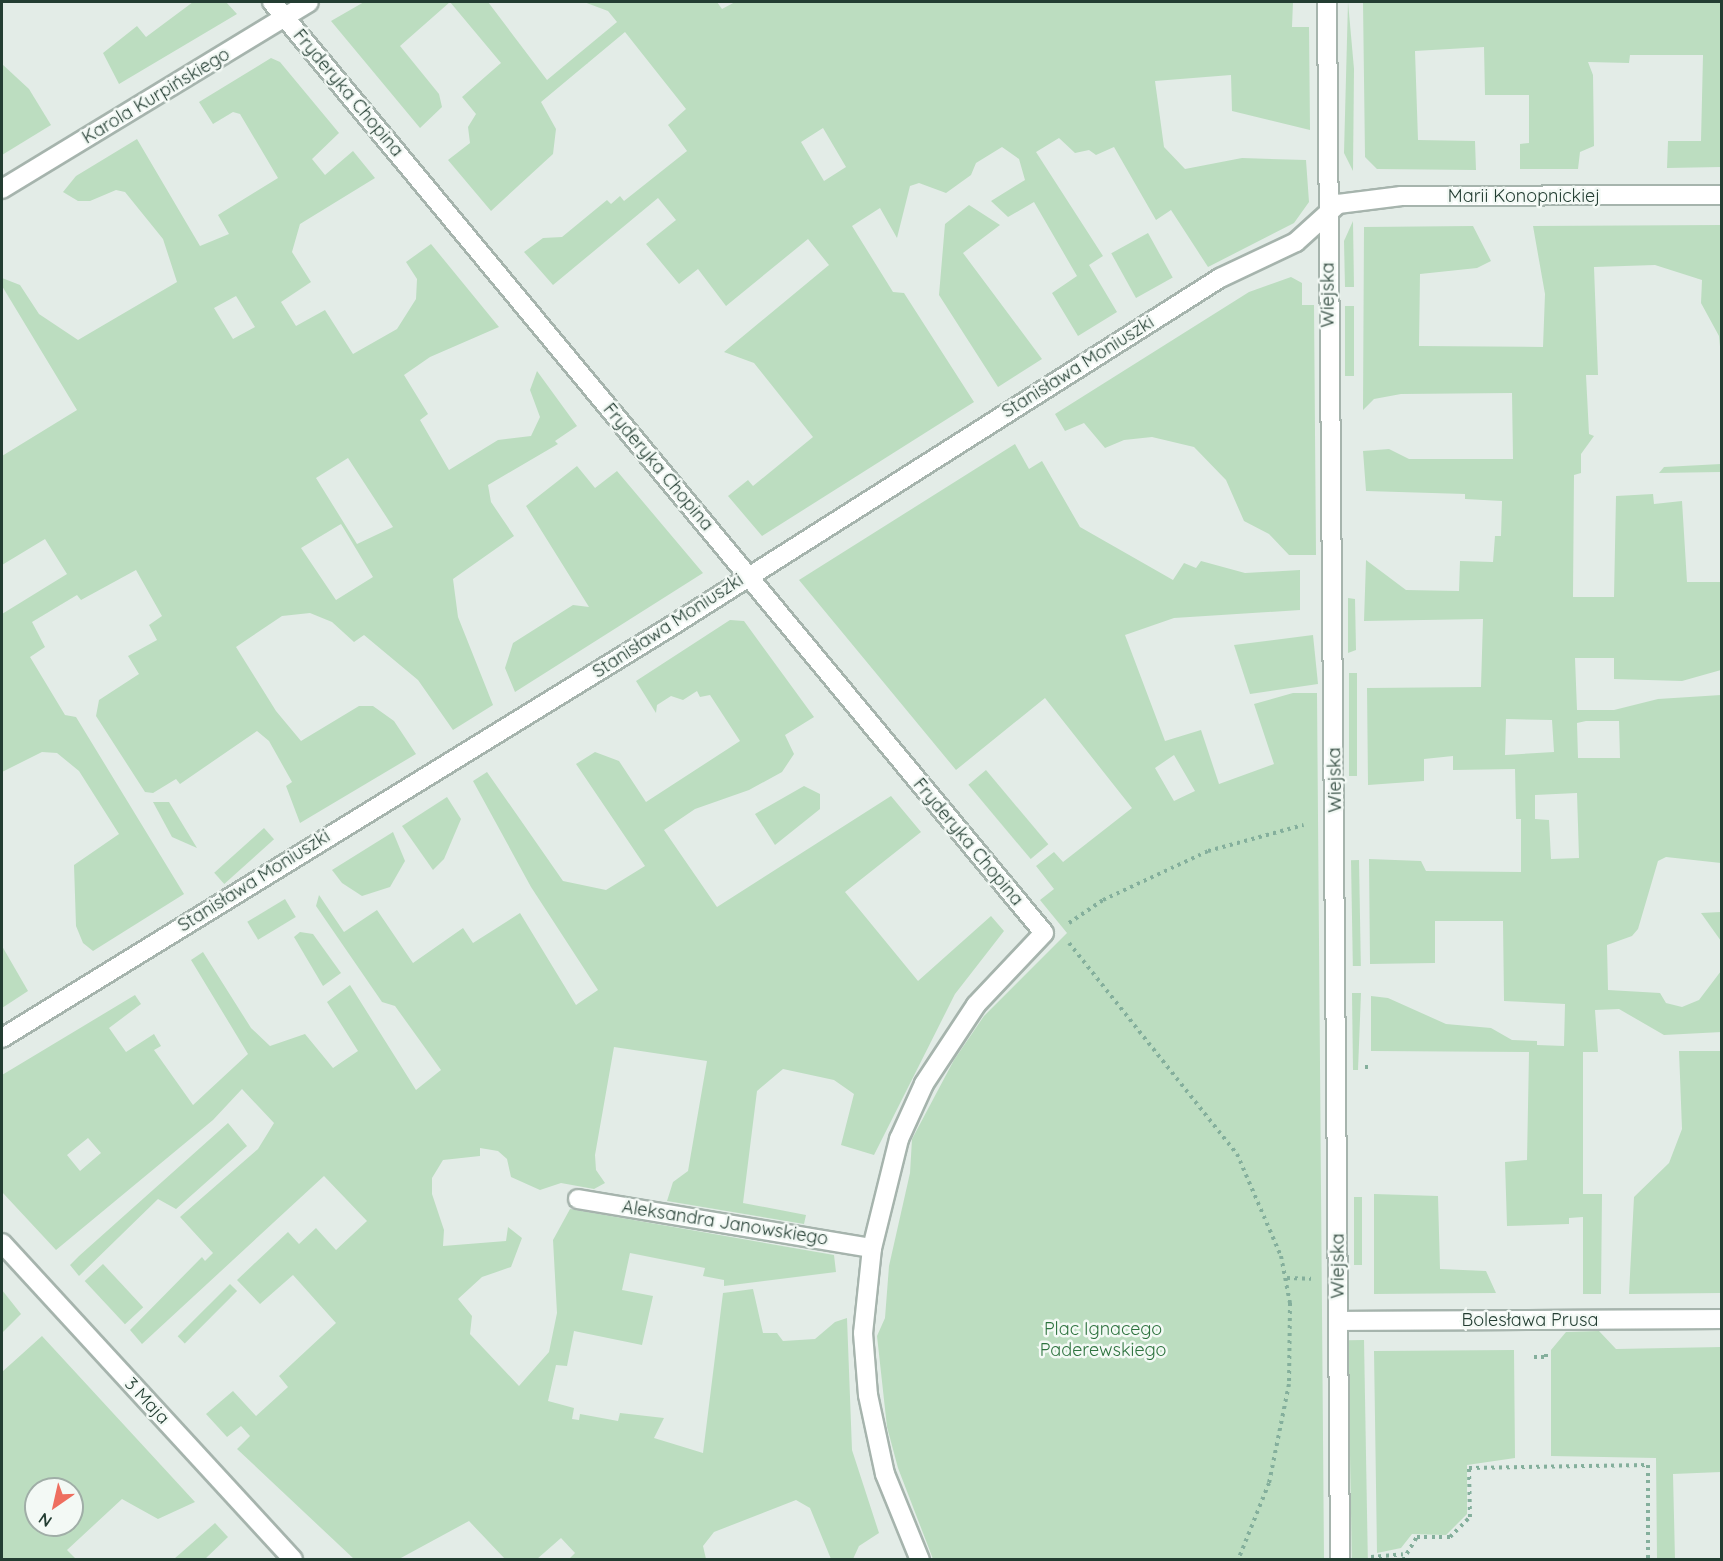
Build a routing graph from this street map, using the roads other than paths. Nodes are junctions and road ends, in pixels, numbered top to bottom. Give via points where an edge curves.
1 (272, 2) edge
2 (309, 2) edge
3 (1327, 2) edge
4 (285, 17) junction
5 (2, 189) edge
6 (1722, 195) edge
7 (1329, 210) junction
8 (748, 575) junction
9 (2, 1038) edge
10 (578, 1199) dead end
11 (2, 1243) edge
12 (872, 1248) junction
13 (1722, 1319) edge
14 (1338, 1321) junction
15 (293, 1560) edge
16 (920, 1560) edge
17 (1340, 1560) edge

1 - 4 street, Fryderyka Chopina
2 - 4 street, Karola Kurpińskiego
3 - 7 street, Wiejska
4 - 5 street, Karola Kurpińskiego
4 - 8 street, Fryderyka Chopina
6 - 7 street, Marii Konopnickiej via 1358,198
7 - 8 street, Stanisława Moniuszki via 1296,242 1220,278
7 - 14 street, Wiejska
8 - 9 street, Stanisława Moniuszki
8 - 12 street, Fryderyka Chopina via 1044,933 976,1005 928,1076 899,1139
10 - 12 street, Aleksandra Janowskiego
11 - 15 street, 3 Maja
12 - 16 street via 863,1333 868,1395 885,1473
13 - 14 street, Bolesława Prusa
14 - 17 street, Wiejska

